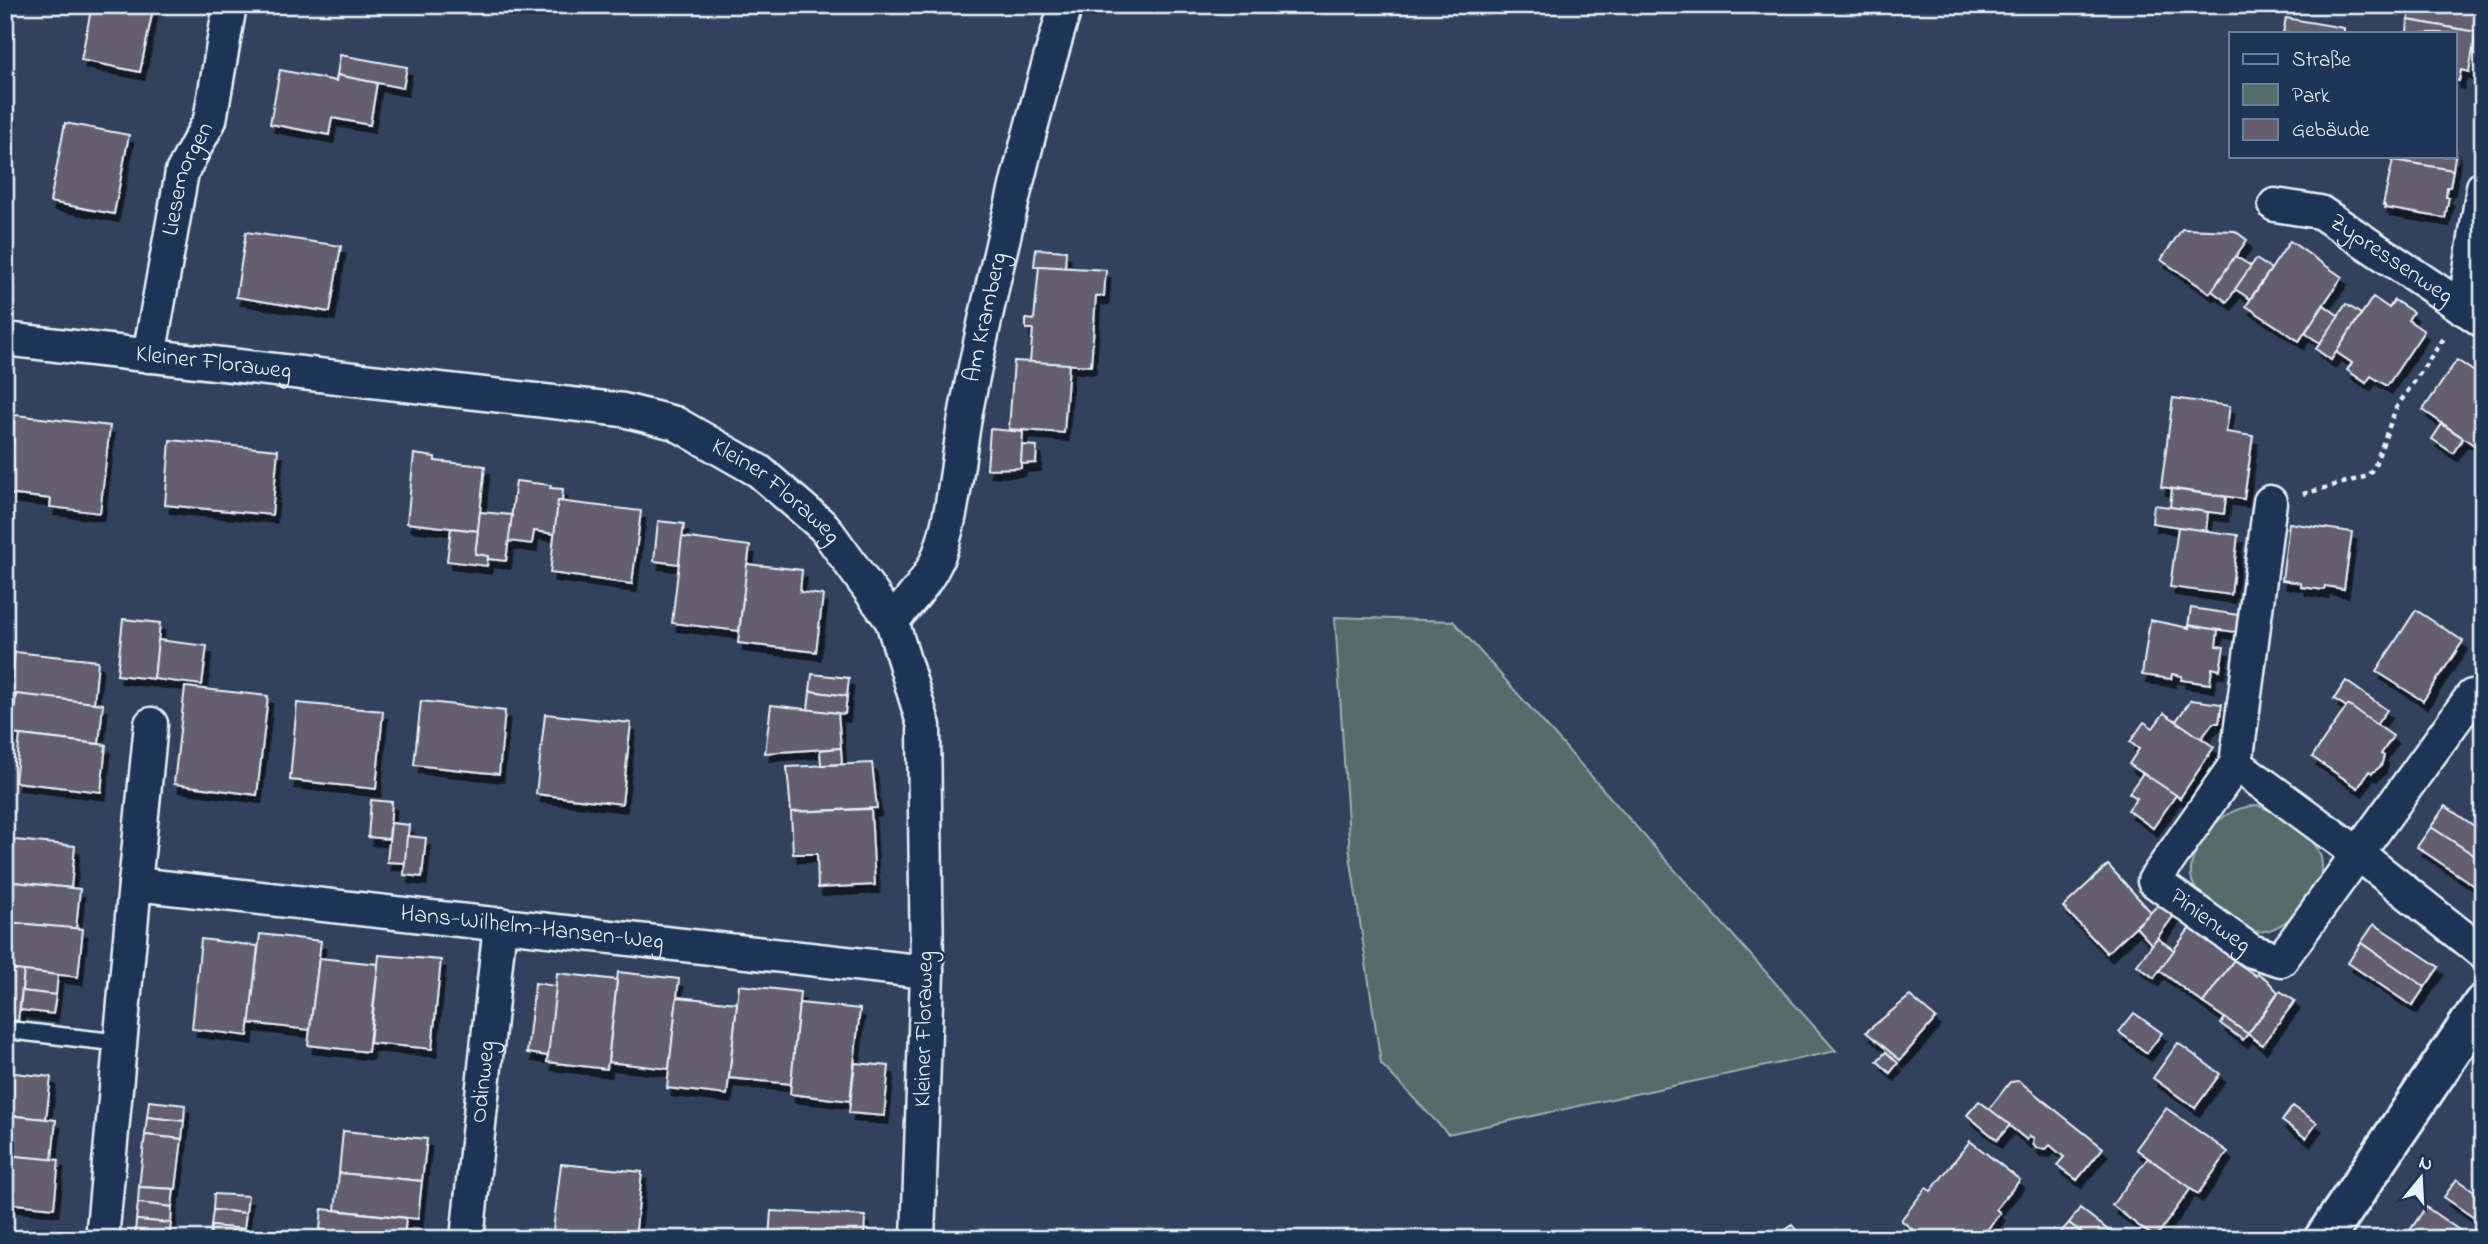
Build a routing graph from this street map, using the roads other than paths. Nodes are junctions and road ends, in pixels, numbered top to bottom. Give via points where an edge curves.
1 (230, 5) edge
2 (1066, 5) edge
3 (2483, 187) edge
4 (2275, 205) dead end
5 (2473, 315) edge
6 (5, 339) edge
7 (149, 356) junction
8 (2270, 502) road end
9 (892, 621) junction
10 (2472, 696) dead end
11 (151, 724) dead end
12 (2236, 764) junction
13 (2357, 853) junction
14 (135, 884) junction
15 (500, 924) junction
16 (2483, 953) edge
17 (927, 972) junction
18 (2483, 1004) edge
19 (17, 1031) dead end
20 (121, 1043) junction
21 (102, 1239) edge
22 (467, 1239) edge
23 (918, 1239) edge
24 (2324, 1239) edge

1 - 7 street, Liesemorgen via 210,120 182,172
2 - 9 street, Am Kramberg via 1014,193 947,523 931,570
3 - 5 street, Zypressenweg
4 - 5 street, Zypressenweg via 2320,212
6 - 7 street, Kleiner Floraweg
7 - 9 street, Kleiner Floraweg via 623,410 675,423 759,471 824,527
8 - 12 street, Pinienweg
9 - 17 street, Kleiner Floraweg via 924,726
10 - 13 street, Pinienweg
11 - 14 street
12 - 13 street
12 - 13 street, Pinienweg via 2154,881 2251,951 2281,960
13 - 16 street
14 - 15 street, Hans-Wilhelm-Hansen-Weg
14 - 20 street
15 - 17 street, Hans-Wilhelm-Hansen-Weg
15 - 22 street, Odinweg
17 - 23 street, Kleiner Floraweg
18 - 24 main road
19 - 20 lane
20 - 21 street

